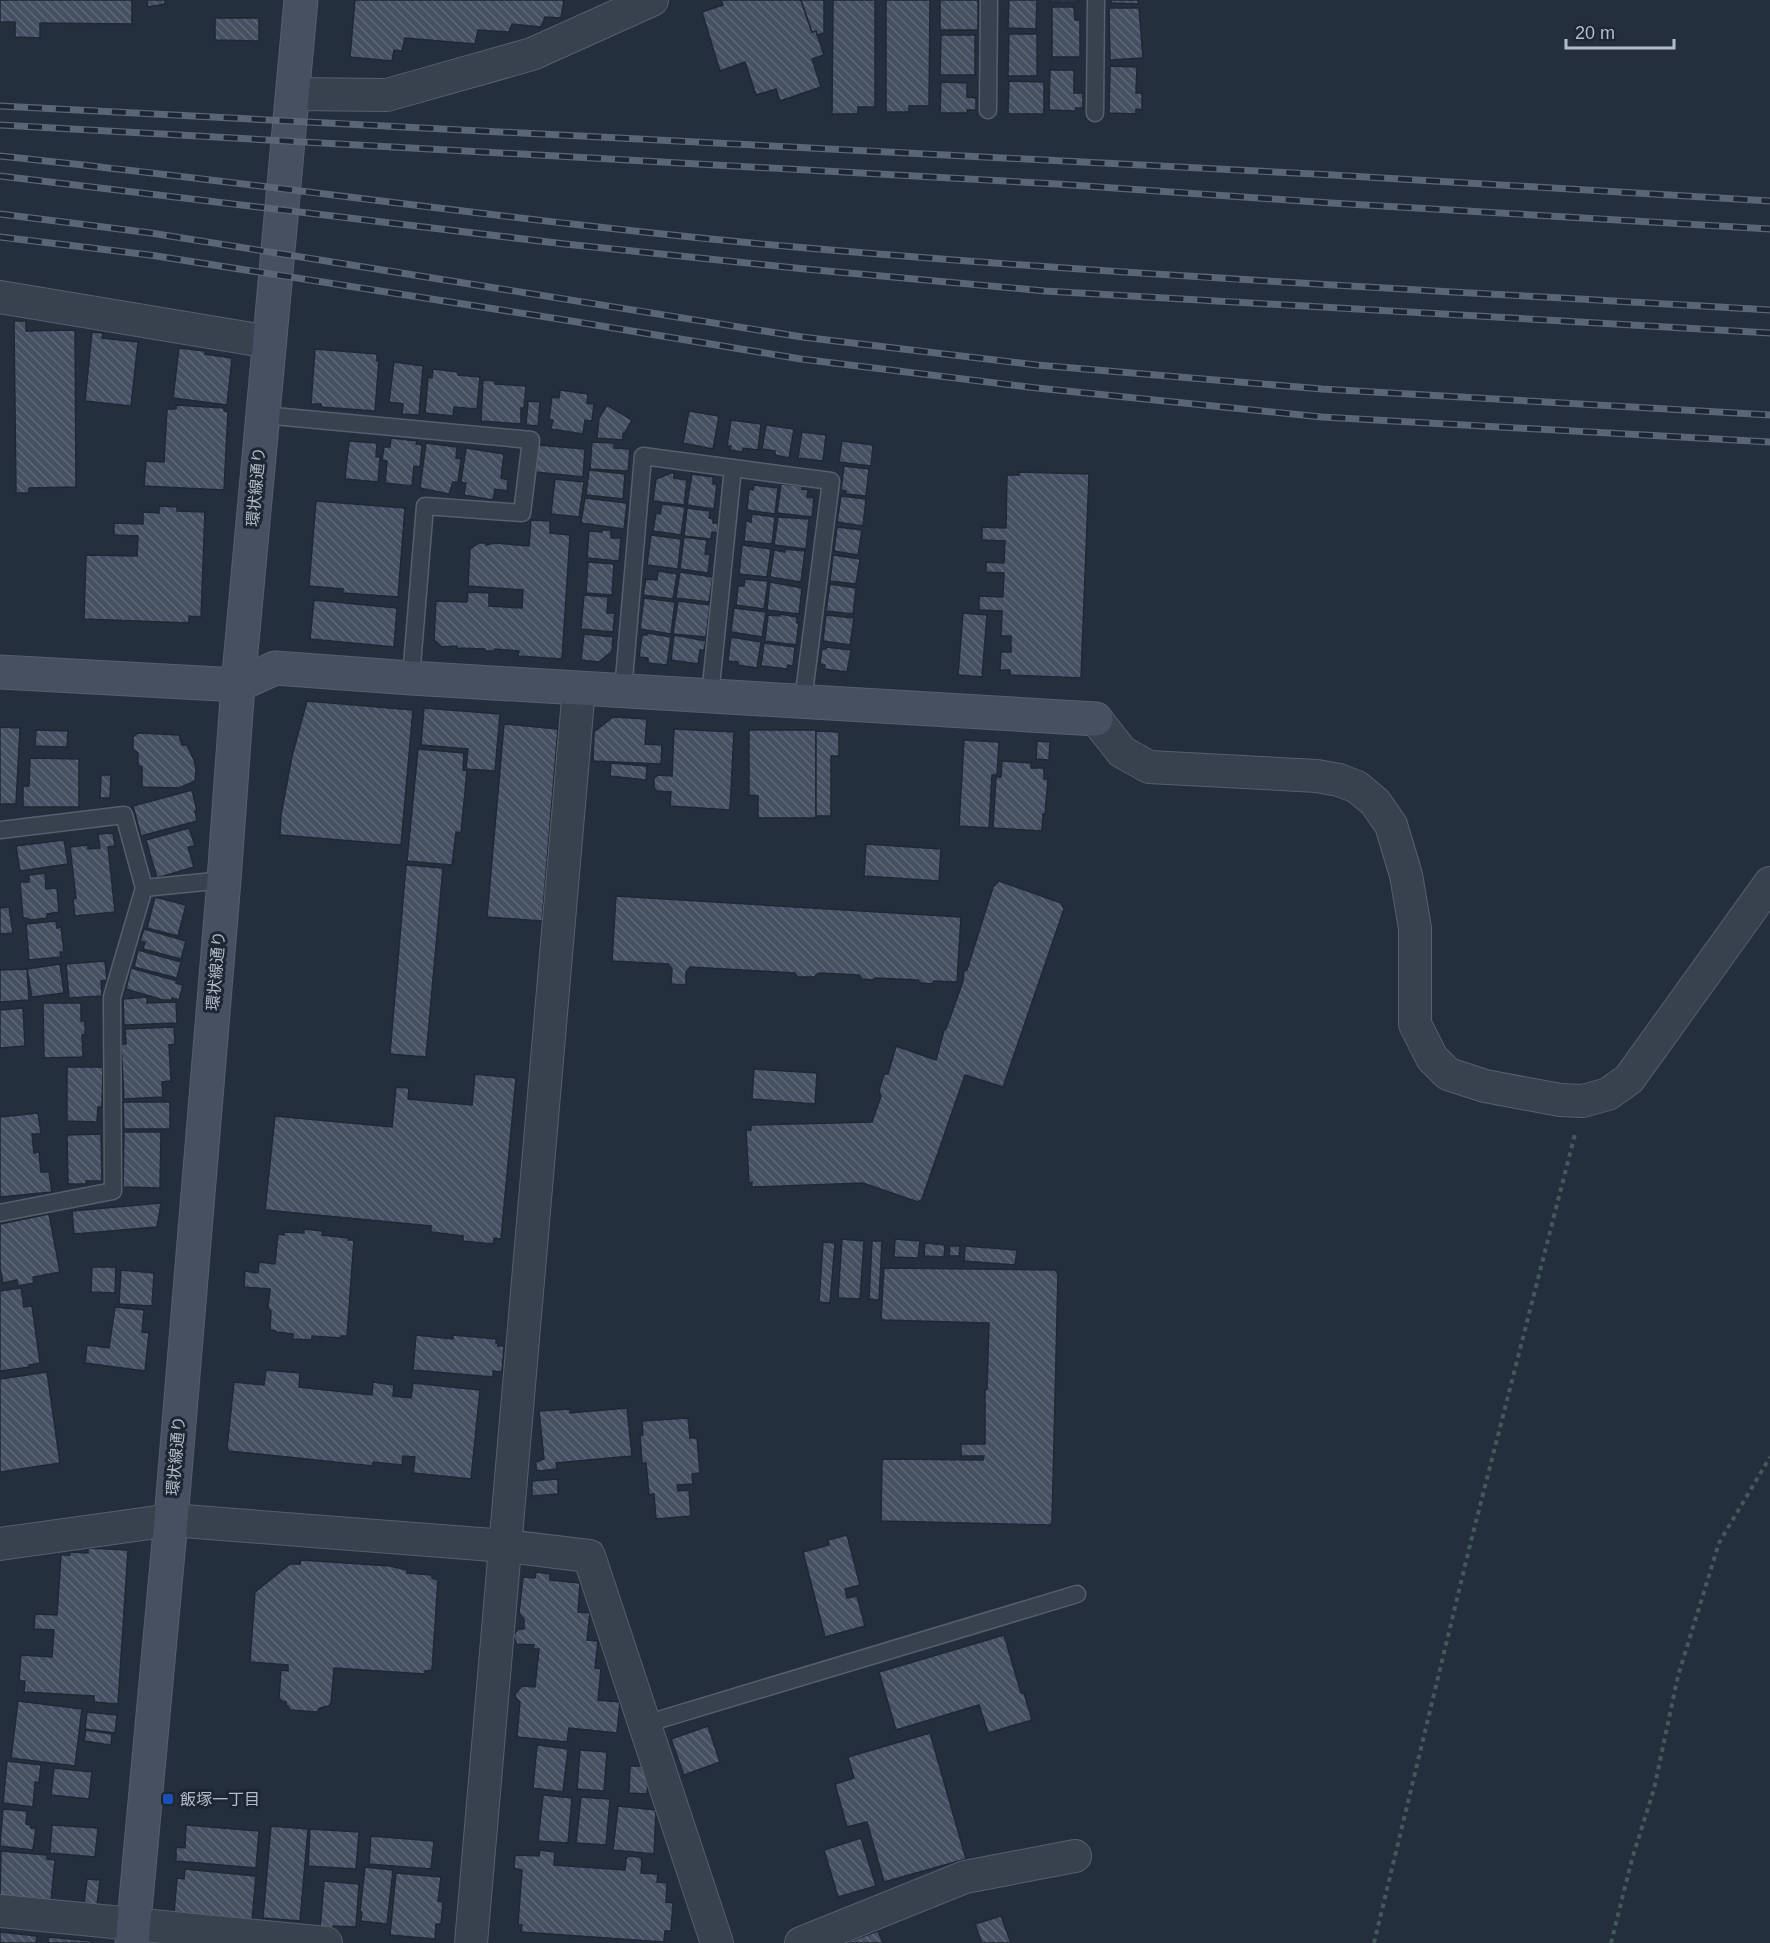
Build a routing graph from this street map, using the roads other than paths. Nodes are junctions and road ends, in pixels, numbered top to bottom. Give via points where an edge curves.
1 (301, 0) edge
2 (652, 0) edge
3 (989, 0) edge
4 (1096, 0) edge
5 (292, 94) junction
6 (988, 110) dead end
7 (1095, 113) dead end
8 (0, 297) edge
9 (270, 342) junction
10 (263, 415) junction
11 (733, 468) junction
12 (0, 672) edge
13 (411, 678) junction
14 (238, 685) junction
15 (579, 688) junction
16 (623, 691) junction
17 (710, 696) junction
18 (803, 701) junction
19 (1096, 719) joint
20 (0, 830) edge
21 (224, 880) junction
22 (1770, 883) edge
23 (144, 888) junction
24 (0, 1212) edge
25 (171, 1520) junction
26 (0, 1544) edge
27 (506, 1546) junction
28 (1077, 1594) dead end
29 (645, 1724) junction
30 (1075, 1856) dead end
31 (0, 1911) edge
32 (133, 1933) edge
33 (326, 1943) edge
34 (471, 1943) edge
35 (717, 1943) edge
36 (801, 1943) edge

1 - 5 street, 環状線通り
2 - 5 street via 532,54 387,95
3 - 6 lane
4 - 7 lane
5 - 9 street, 環状線通り
8 - 9 street
9 - 10 street, 環状線通り
10 - 13 lane via 531,440 522,513 425,506
10 - 14 street, 環状線通り
11 - 16 lane via 643,456
11 - 17 lane
11 - 18 lane via 831,482
12 - 14 street
13 - 14 street via 275,668
13 - 15 street
14 - 21 street, 環状線通り
15 - 16 street
15 - 27 street
16 - 17 street
17 - 18 street
18 - 19 street
19 - 22 street via 1122,752 1149,767 1339,780 1357,787 1375,802 1391,825 1406,875 1415,928 1415,1024 1432,1058 1448,1074 1464,1081 1560,1100 1583,1101 1608,1094 1629,1079
20 - 23 lane via 124,815
21 - 23 lane
21 - 25 street, 環状線通り
23 - 24 lane via 112,997 113,1191
25 - 26 street
25 - 27 street
25 - 32 street, 環状線通り
27 - 29 street via 589,1556
27 - 34 street
28 - 29 lane
29 - 35 street
30 - 36 street via 965,1877
31 - 32 street
32 - 33 street

